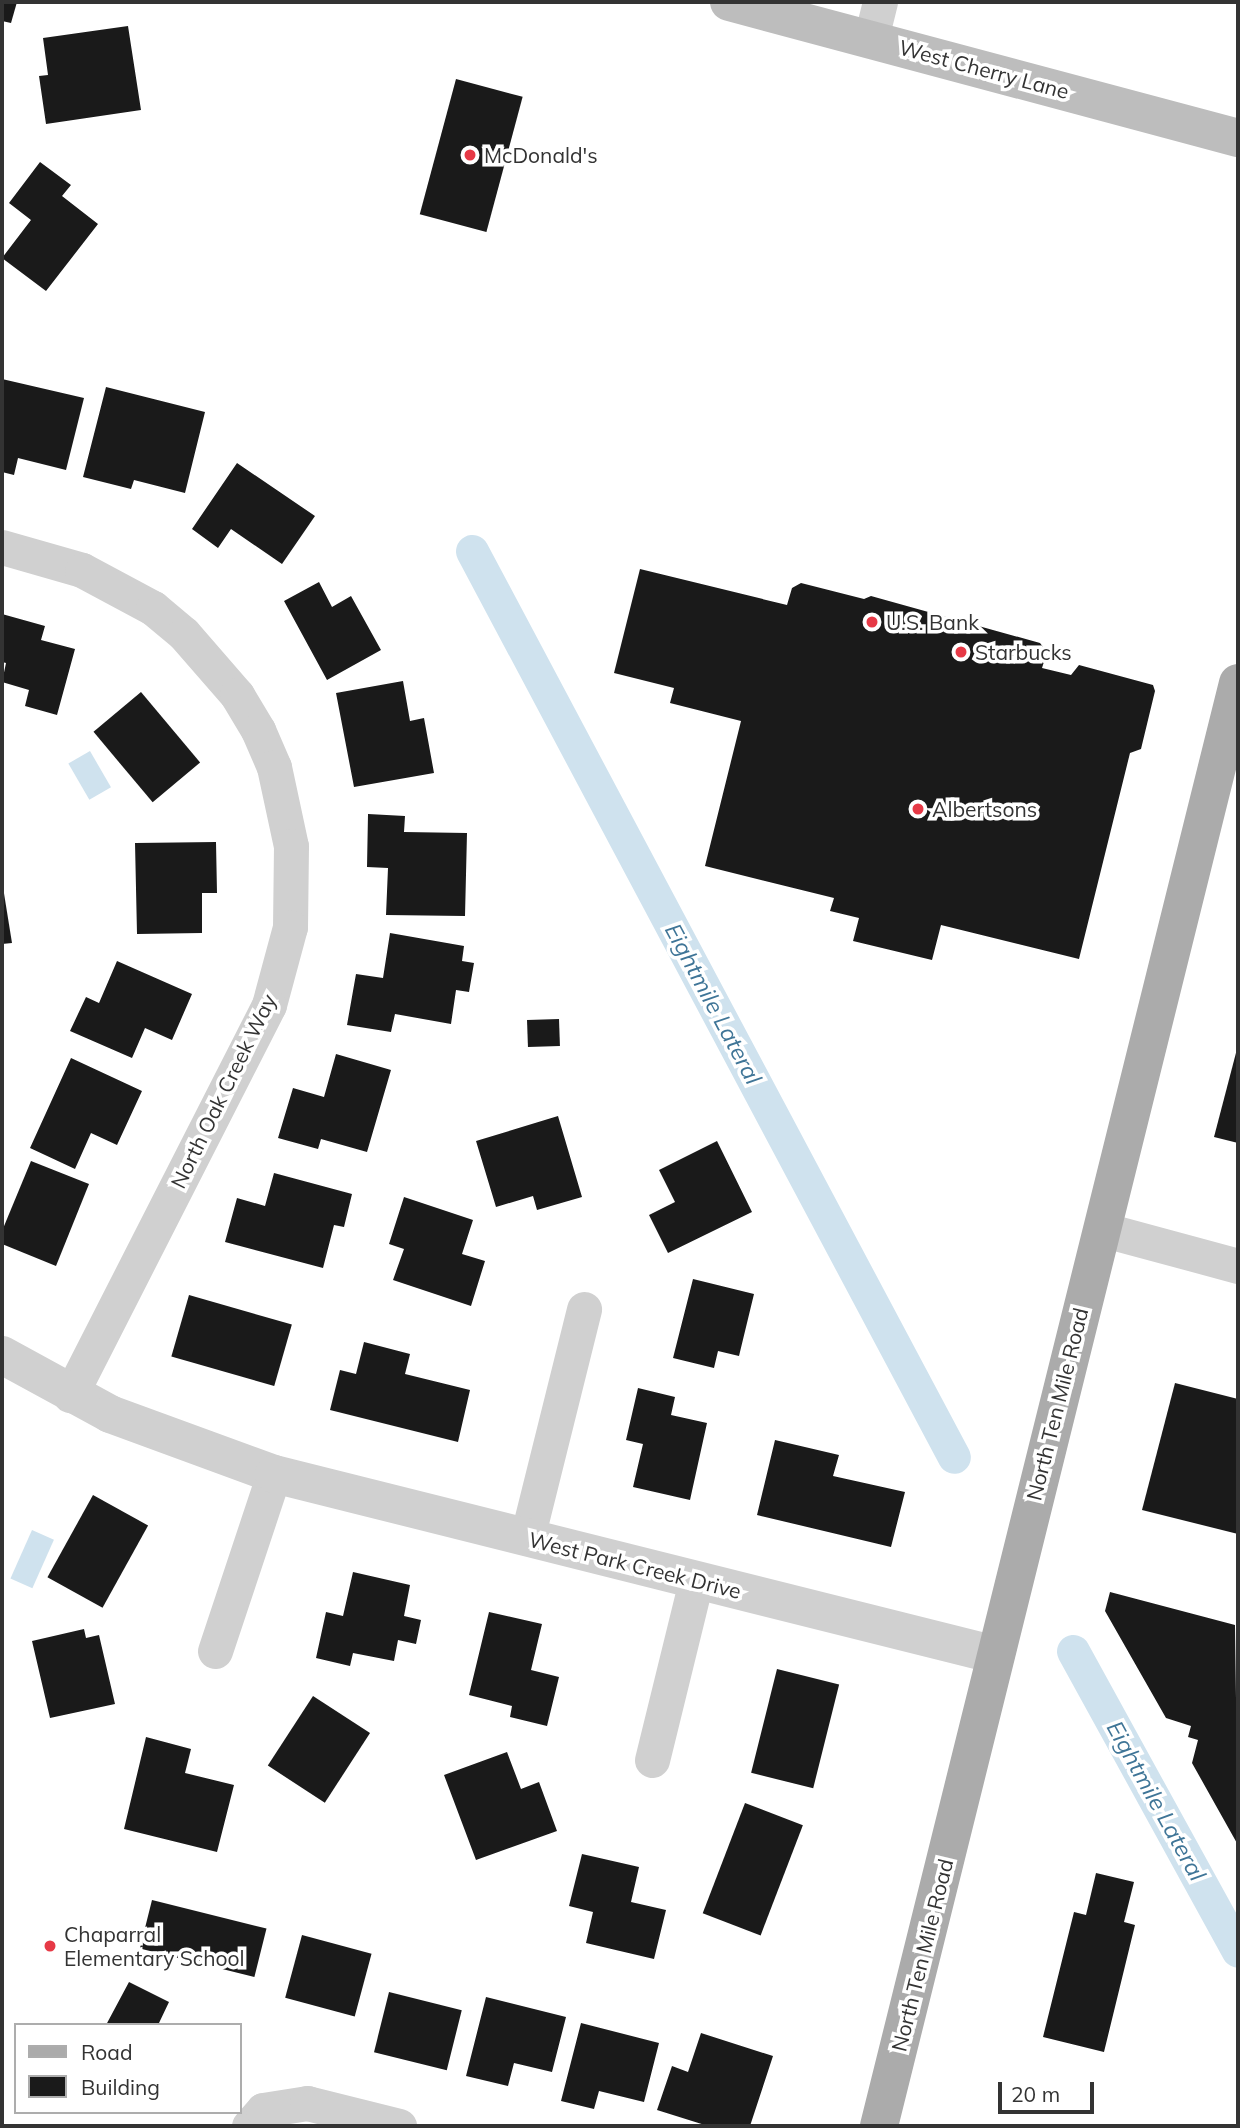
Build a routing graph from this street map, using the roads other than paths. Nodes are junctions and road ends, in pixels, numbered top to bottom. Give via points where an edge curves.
1 (729, 2) edge
2 (880, 2) edge
3 (871, 38) junction
4 (1238, 138) edge
5 (2, 547) edge
6 (1238, 682) edge
7 (1101, 1229) junction
8 (1238, 1266) edge
9 (584, 1309) dead end
10 (2, 1355) edge
11 (70, 1395) junction
12 (274, 1474) junction
13 (527, 1538) junction
14 (696, 1581) junction
15 (215, 1651) dead end
16 (996, 1655) junction
17 (652, 1760) dead end
18 (256, 2118) edge
19 (399, 2126) edge
20 (879, 2126) edge

1 - 3 main road, West Cherry Lane
2 - 3 street
3 - 4 main road, West Cherry Lane
5 - 11 street, North Oak Creek Way via 82,570 163,617 213,663 237,695 274,767 292,846 290,927 269,1005
6 - 7 main road, North Ten Mile Road
7 - 8 street
7 - 16 main road, North Ten Mile Road
9 - 13 street
10 - 11 street, West Park Creek Drive
11 - 12 street, West Park Creek Drive via 180,1443
12 - 13 street, West Park Creek Drive
12 - 15 street
13 - 14 street, West Park Creek Drive
14 - 16 street, West Park Creek Drive
14 - 17 street
16 - 20 main road, North Ten Mile Road
18 - 19 street via 307,2103

